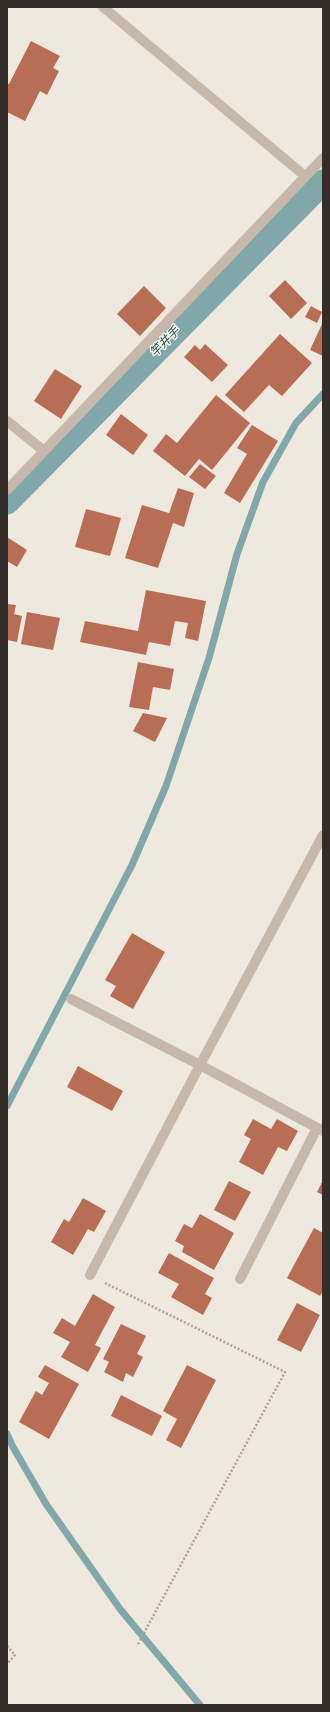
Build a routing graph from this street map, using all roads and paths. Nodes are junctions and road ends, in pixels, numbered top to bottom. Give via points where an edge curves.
1 (102, 7) edge
2 (323, 158) edge
3 (305, 176) junction
4 (7, 421) edge
5 (44, 451) junction
6 (7, 490) edge
7 (323, 835) edge
8 (71, 999) dead end
9 (200, 1065) junction
10 (320, 1129) edge
11 (90, 1275) joint
12 (240, 1279) dead end
13 (7, 1646) edge
14 (137, 1646) dead end
15 (7, 1664) edge

1 - 3 street
2 - 3 street
3 - 5 street
4 - 5 street
5 - 6 street
7 - 9 street
8 - 9 street
9 - 10 street
9 - 11 street
10 - 12 street
11 - 14 path via 285,1372
13 - 15 path via 15,1655

